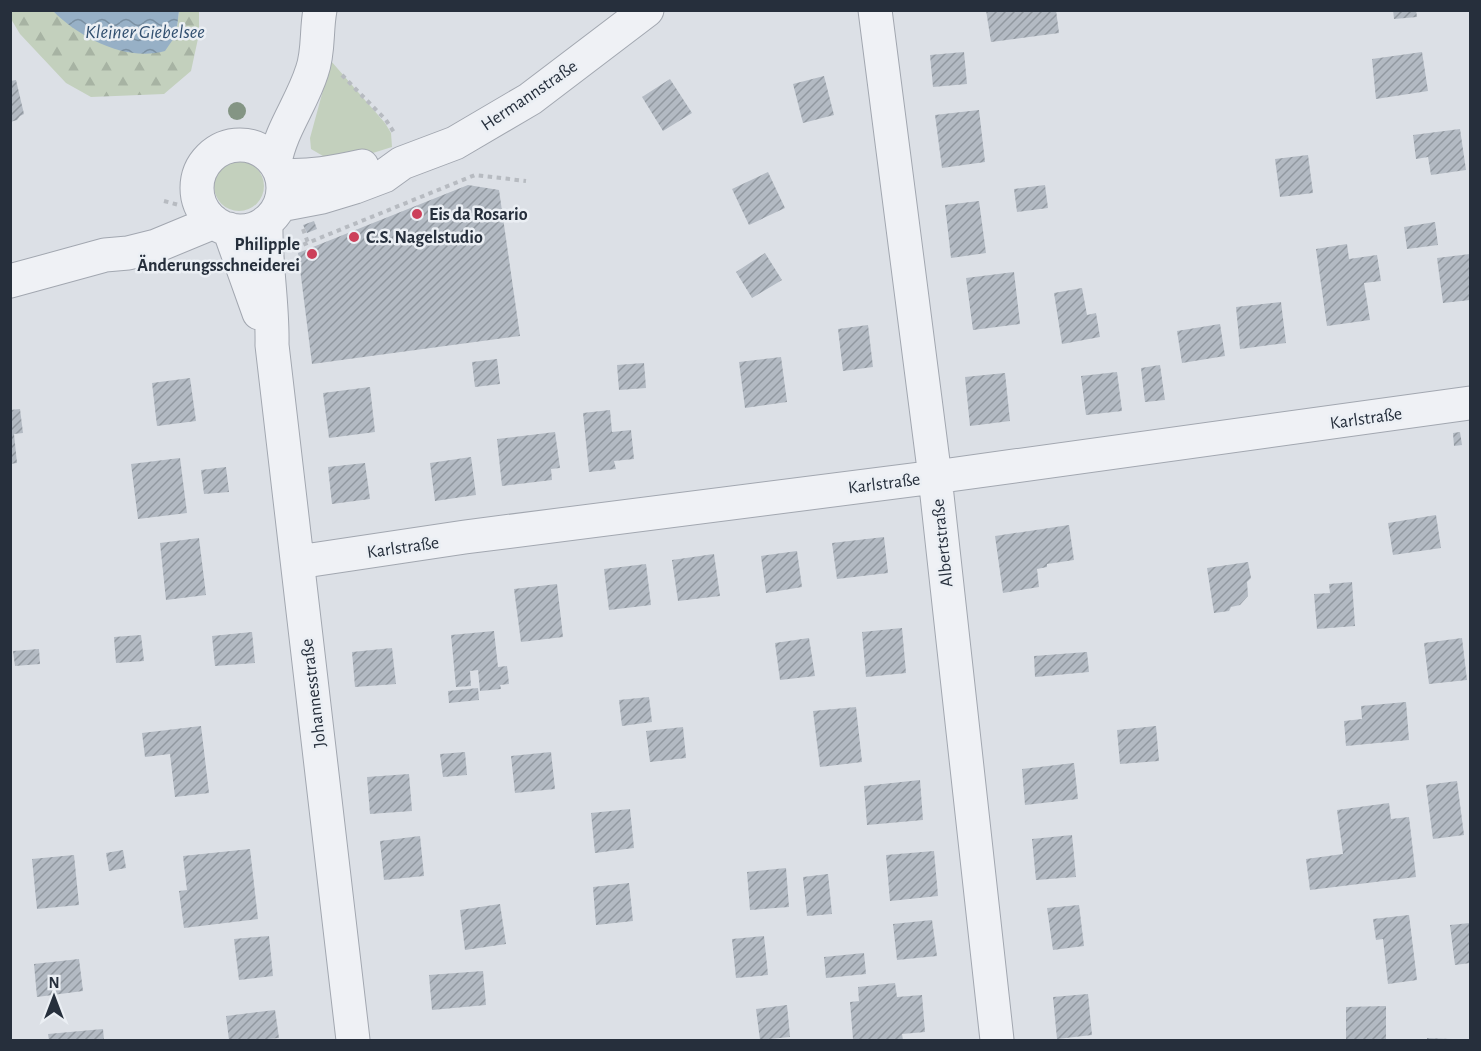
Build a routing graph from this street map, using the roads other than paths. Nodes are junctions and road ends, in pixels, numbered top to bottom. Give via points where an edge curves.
1 (647, 10) edge
2 (875, 10) edge
3 (319, 15) edge
4 (241, 146) junction
5 (275, 191) junction
6 (181, 196) junction
7 (222, 226) junction
8 (105, 255) junction
9 (10, 281) edge
10 (272, 345) junction
11 (1470, 403) edge
12 (935, 477) junction
13 (298, 562) junction
14 (353, 1041) edge
15 (997, 1041) edge

1 - 5 street, Hermannstraße via 530,99 455,143 405,162 384,176 322,197
2 - 12 street, Albertstraße
3 - 4 street via 276,106
3 - 5 street, Johannesstraße via 313,69 284,131
4 - 5 street via 260,150
4 - 6 street via 221,149 213,155
5 - 7 street, Hermannstraße via 248,230
5 - 10 street, Johannesstraße via 265,252
6 - 7 street, Johannesstraße via 198,200
6 - 8 street via 157,225
7 - 8 street, Hermannstraße via 128,254
7 - 10 street, Johannesstraße
8 - 9 street
10 - 13 street, Johannesstraße
11 - 12 street, Karlstraße
12 - 13 street, Karlstraße
12 - 15 street, Albertstraße
13 - 14 street, Johannesstraße

